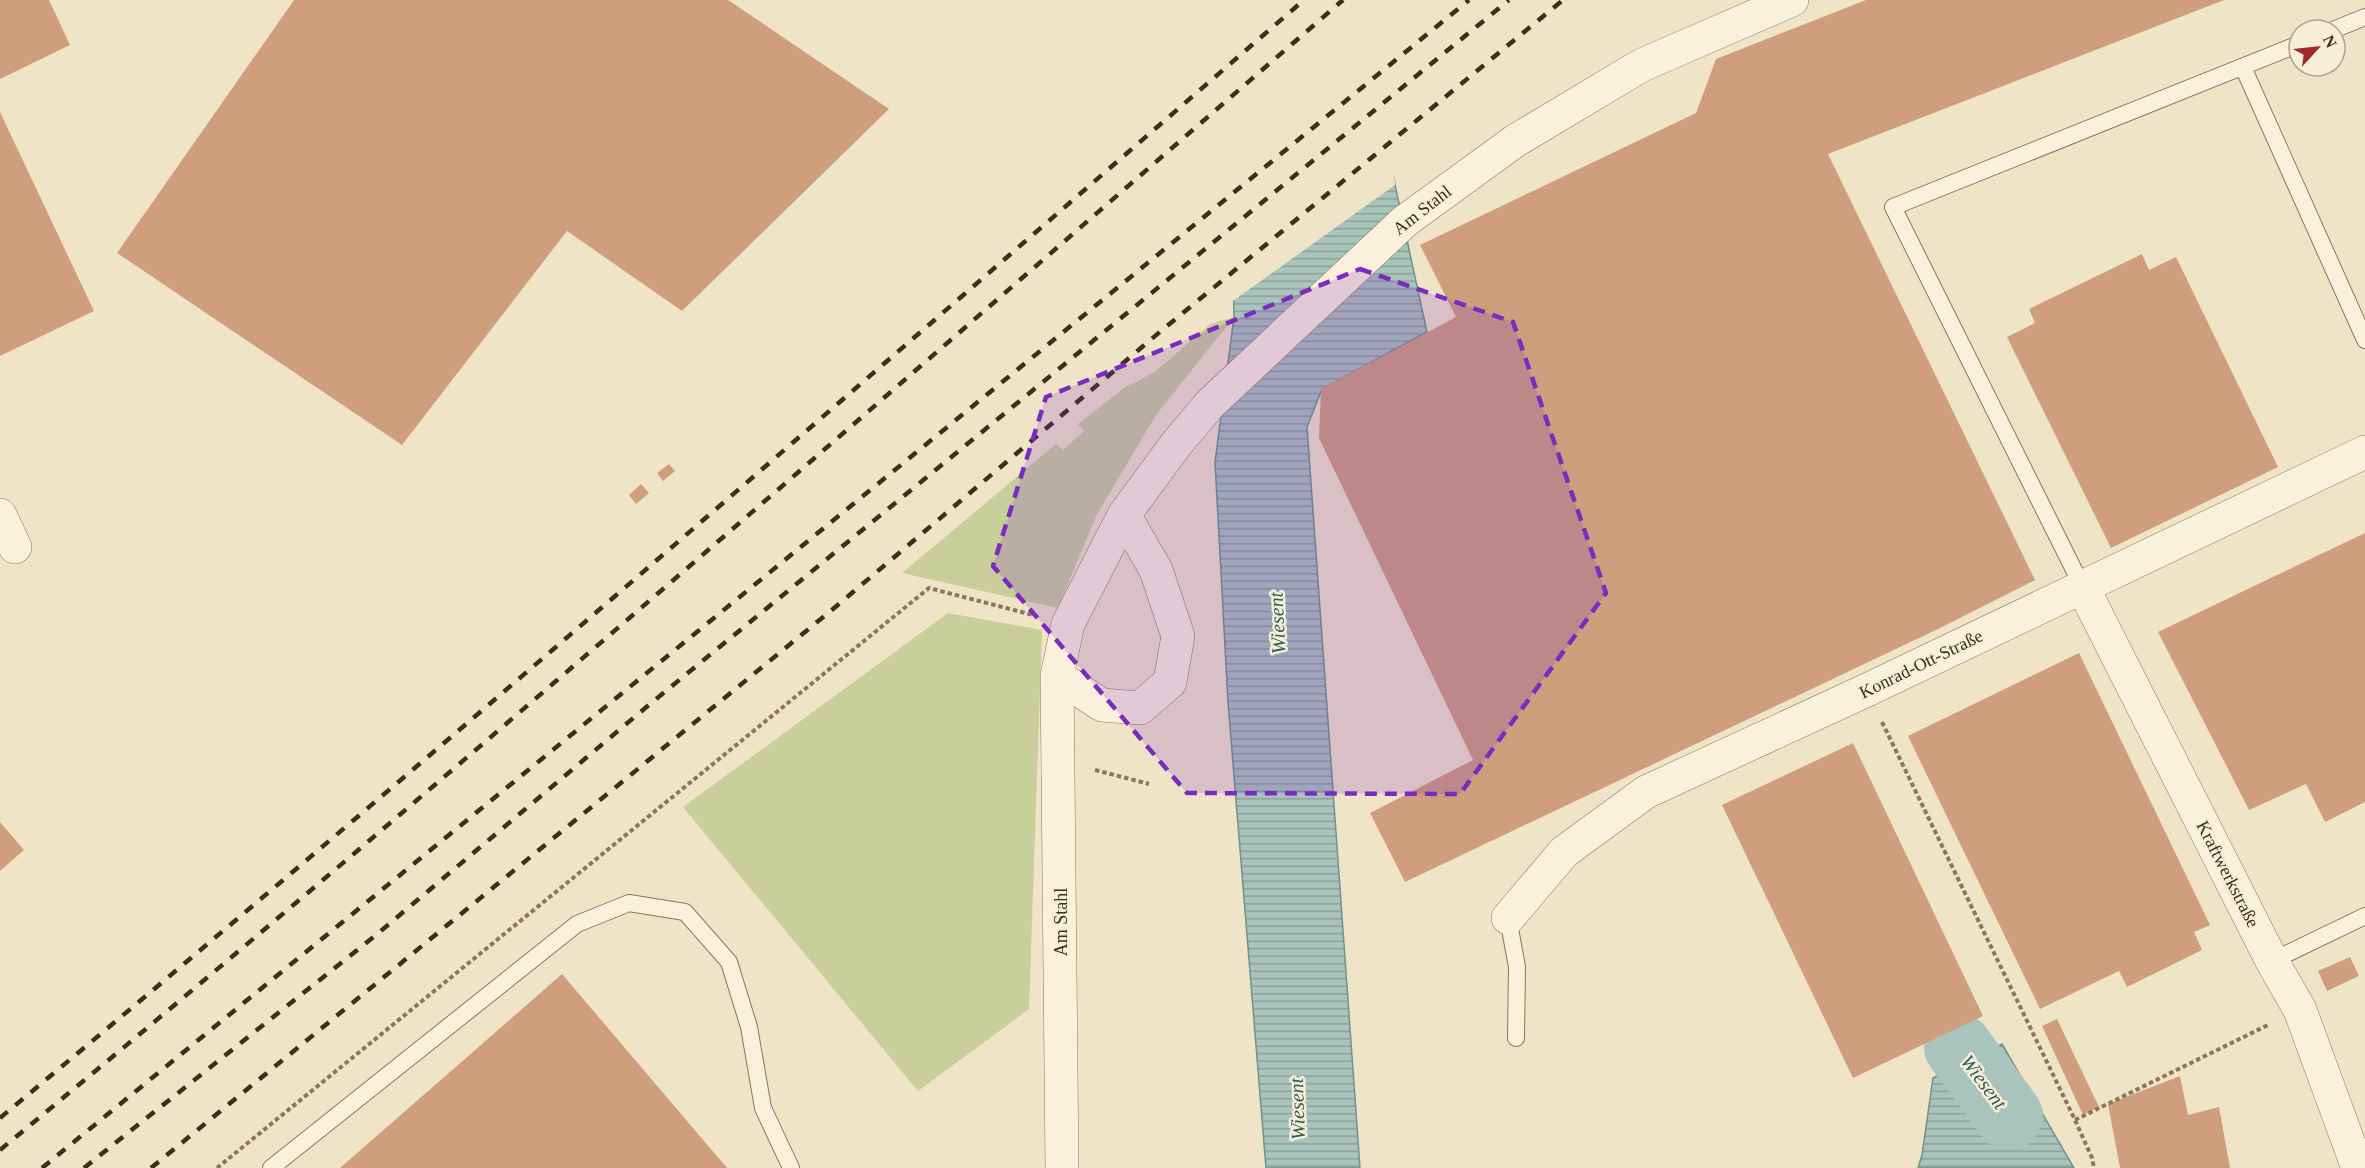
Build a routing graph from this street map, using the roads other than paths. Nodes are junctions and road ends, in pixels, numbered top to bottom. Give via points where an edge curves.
1 (1792, 0) edge
2 (2365, 17) edge
3 (2347, 24) edge
4 (2287, 49) edge
5 (2243, 66) junction
6 (2365, 340) edge
7 (2365, 452) edge
8 (0, 515) edge
9 (1124, 515) junction
10 (15, 547) dead end
11 (2082, 586) junction
12 (1057, 676) junction
13 (2365, 916) edge
14 (1508, 918) joint
15 (2272, 962) junction
16 (1516, 1038) dead end
17 (272, 1168) edge
18 (792, 1168) edge
19 (1062, 1168) edge
20 (2358, 1168) edge

1 - 9 street, Am Stahl via 1642,65 1515,141 1405,221 1210,404
2 - 3 lane
4 - 5 lane
5 - 6 lane
5 - 11 lane via 1893,207
7 - 11 street, Konrad-Ott-Straße
8 - 10 street
9 - 12 street, Am Stahl via 1068,624
9 - 12 street via 1156,570 1178,636 1170,682 1140,708 1102,705
11 - 14 street, Konrad-Ott-Straße via 1646,792 1564,852
11 - 15 street, Kraftwerkstraße
12 - 19 street, Am Stahl
13 - 15 lane
14 - 16 lane via 1517,967
15 - 20 street, Kraftwerkstraße via 2300,1010
17 - 18 lane via 577,924 629,903 685,912 729,962 749,1027 763,1108

